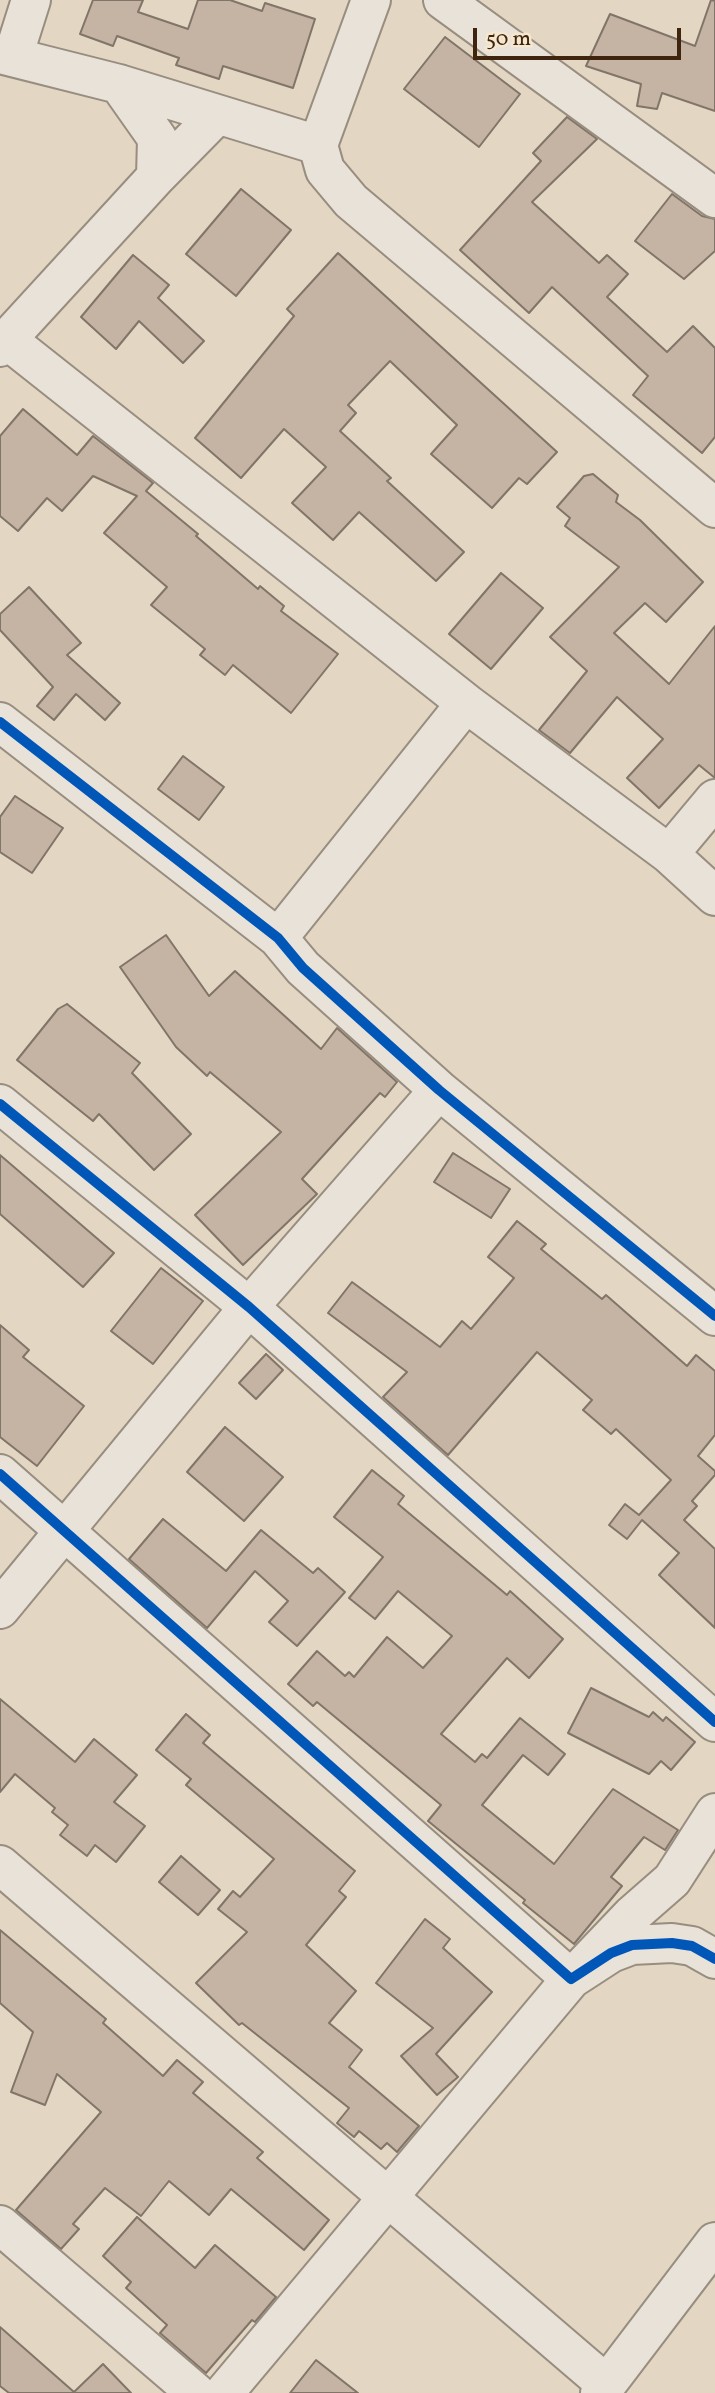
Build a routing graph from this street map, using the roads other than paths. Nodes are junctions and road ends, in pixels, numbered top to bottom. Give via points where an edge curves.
1 (31, 0) edge
2 (371, 0) edge
3 (443, 0) edge
4 (7, 56) edge
5 (119, 84) junction
6 (216, 116) junction
7 (317, 145) junction
8 (156, 177) junction
9 (715, 198) edge
10 (3, 343) edge
11 (715, 508) edge
12 (466, 703) junction
13 (0, 722) edge
14 (715, 799) edge
15 (669, 854) junction
16 (715, 896) edge
17 (278, 938) junction
18 (439, 1090) junction
19 (0, 1104) edge
20 (248, 1307) junction
21 (715, 1316) edge
22 (0, 1474) edge
23 (64, 1528) junction
24 (0, 1609) edge
25 (715, 1722) edge
26 (715, 1813) edge
27 (0, 1865) edge
28 (715, 1959) edge
29 (571, 1979) junction
30 (387, 2196) junction
31 (0, 2225) edge
32 (715, 2242) edge
33 (603, 2388) edge
34 (196, 2393) edge
35 (224, 2393) edge

1 - 4 street
2 - 7 street
3 - 9 street
4 - 5 street
5 - 6 street
5 - 8 street via 158,138
6 - 7 street
6 - 8 street
7 - 11 street via 325,170 351,201
8 - 10 street
10 - 12 street
12 - 15 street
12 - 17 street
13 - 17 street
14 - 15 street
15 - 16 street
17 - 18 street via 303,968
18 - 20 street
18 - 21 street
19 - 20 street
20 - 23 street
20 - 25 street
22 - 23 street
23 - 24 street
23 - 29 street
26 - 29 street via 672,1880
27 - 30 street
28 - 29 street via 692,1946 632,1945
29 - 30 street
30 - 33 street
30 - 35 street
31 - 34 street
32 - 33 street

